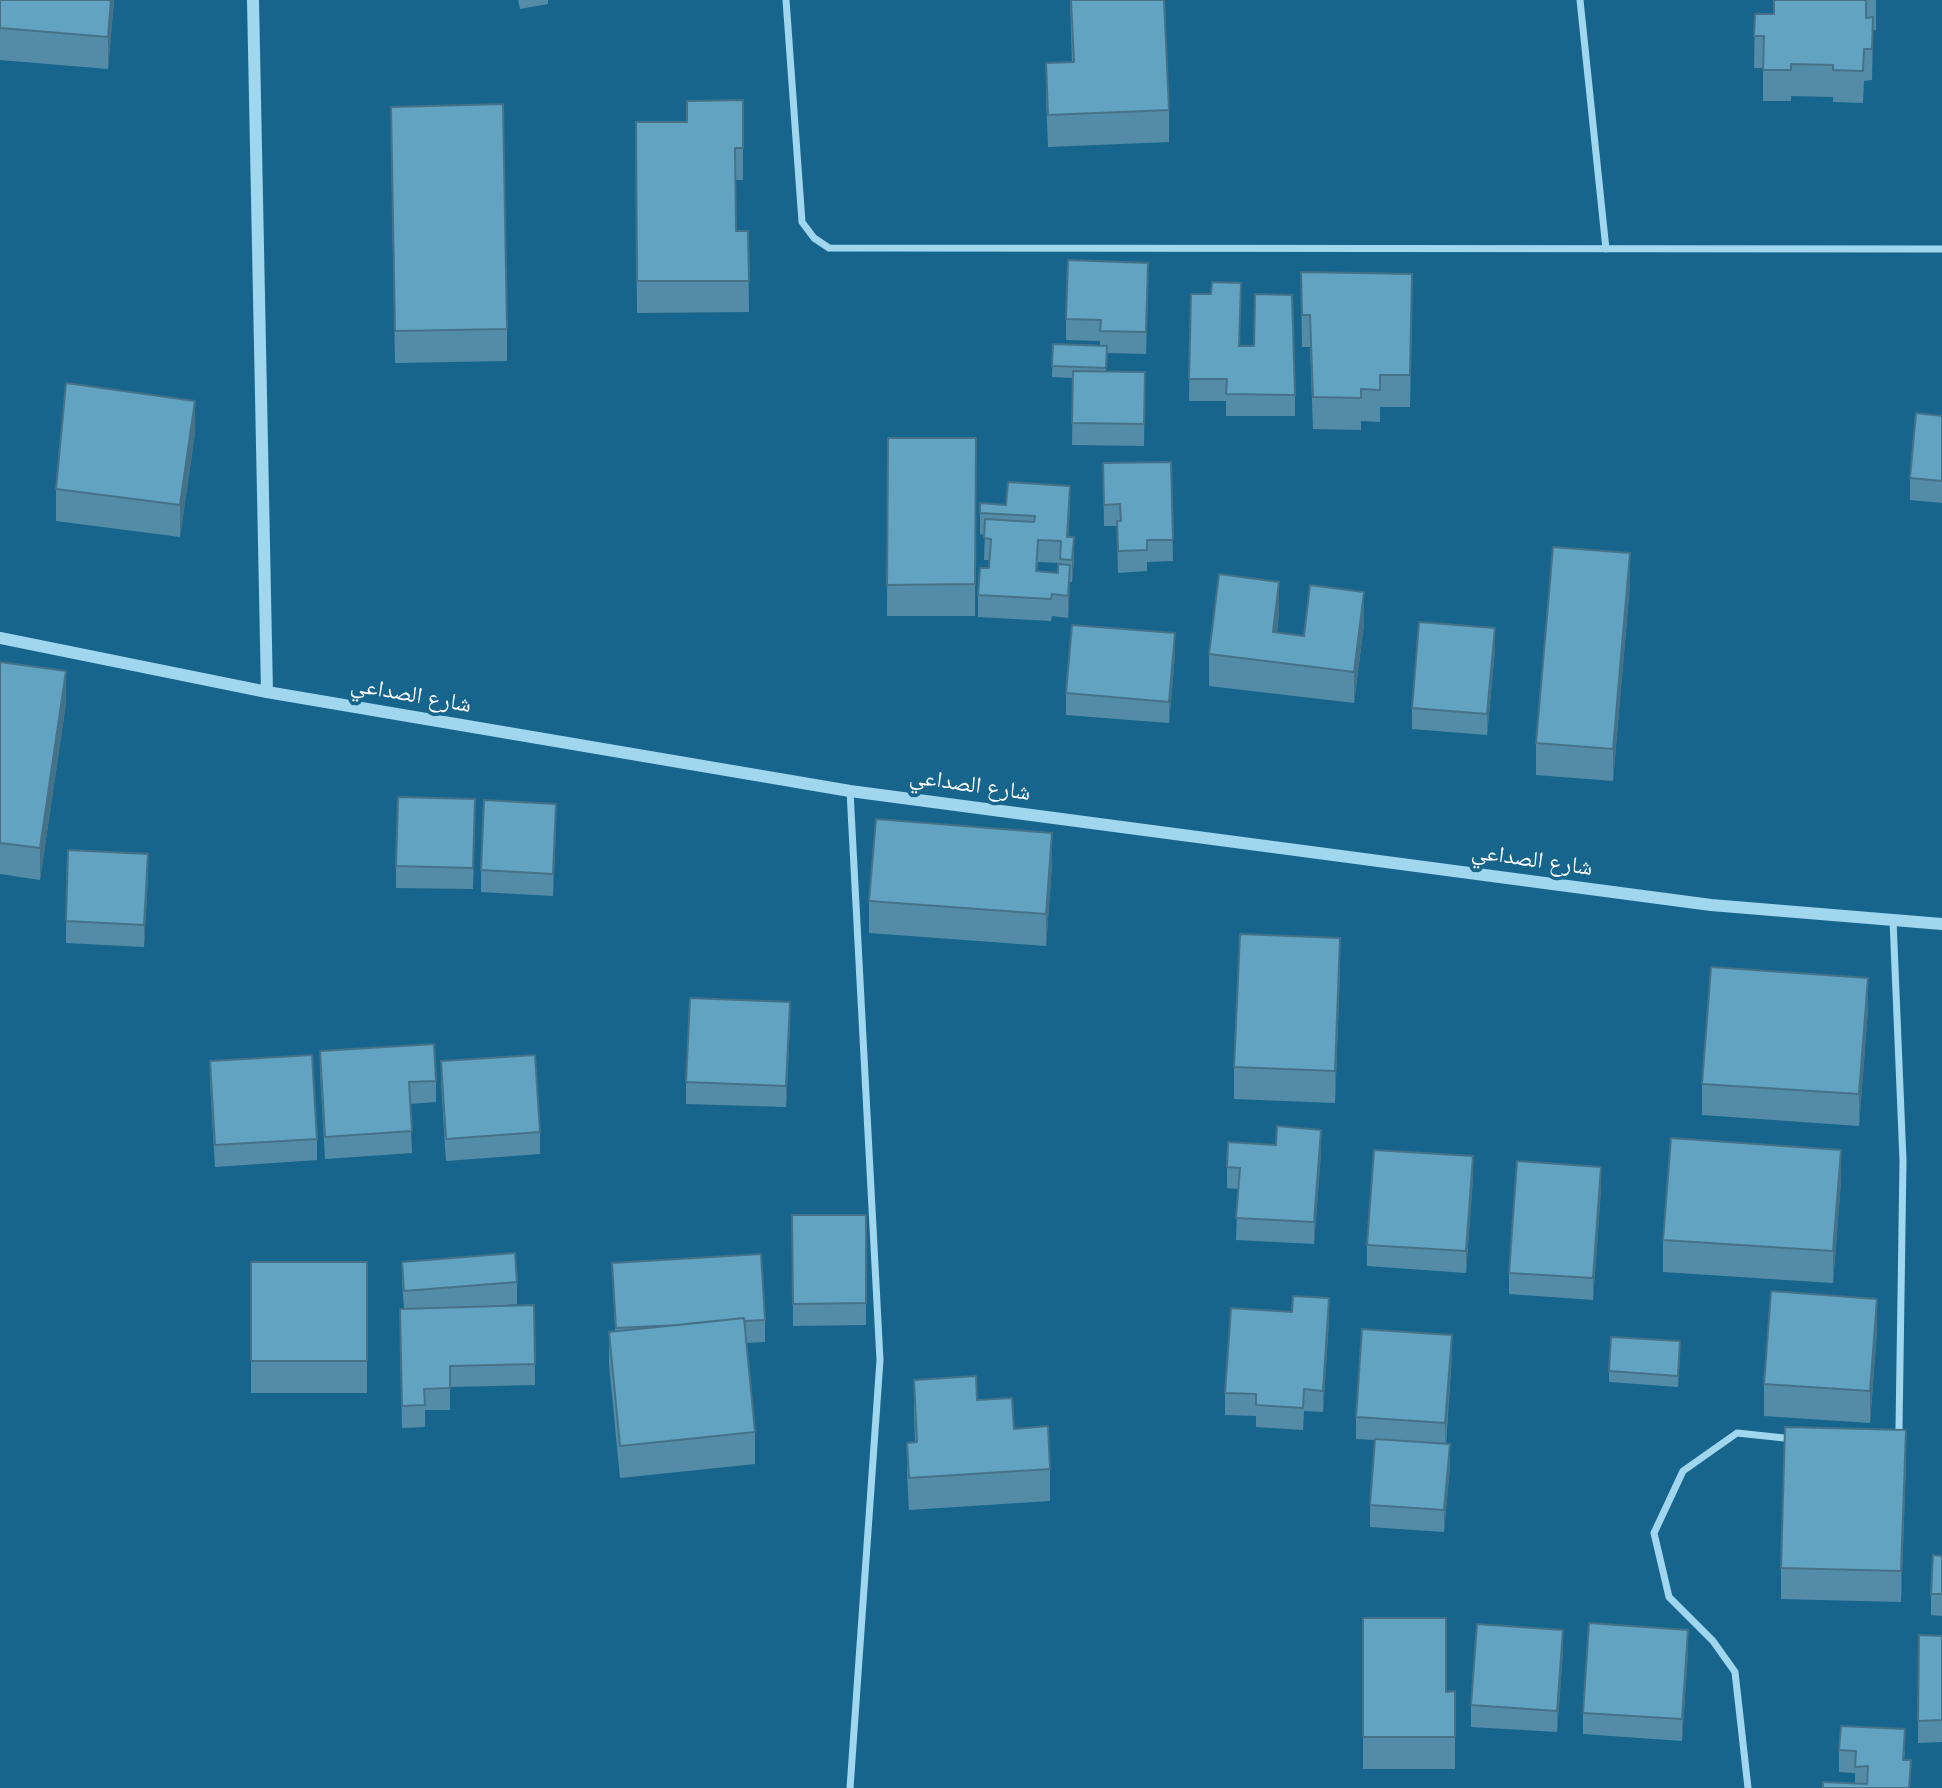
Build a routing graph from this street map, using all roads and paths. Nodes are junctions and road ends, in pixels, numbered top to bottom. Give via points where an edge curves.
1 (253, 0) edge
2 (786, 0) edge
3 (1580, 0) edge
4 (1606, 249) junction
5 (1942, 249) edge
6 (0, 638) edge
7 (267, 692) junction
8 (850, 791) junction
9 (1893, 920) junction
10 (1942, 924) edge
11 (1802, 1440) edge
12 (1893, 1442) edge
13 (850, 1788) edge
14 (1748, 1788) edge

1 - 7 street
2 - 4 street via 802,222 829,248
3 - 4 street
4 - 5 street
6 - 7 street, شارع الصداعي
7 - 8 street, شارع الصداعي
8 - 9 street, شارع الصداعي via 1711,905
8 - 13 street via 880,1360
9 - 10 street, شارع الصداعي
9 - 12 street via 1903,1161 1899,1429
11 - 14 street via 1737,1433 1683,1471 1654,1533 1669,1597 1713,1641 1735,1672

